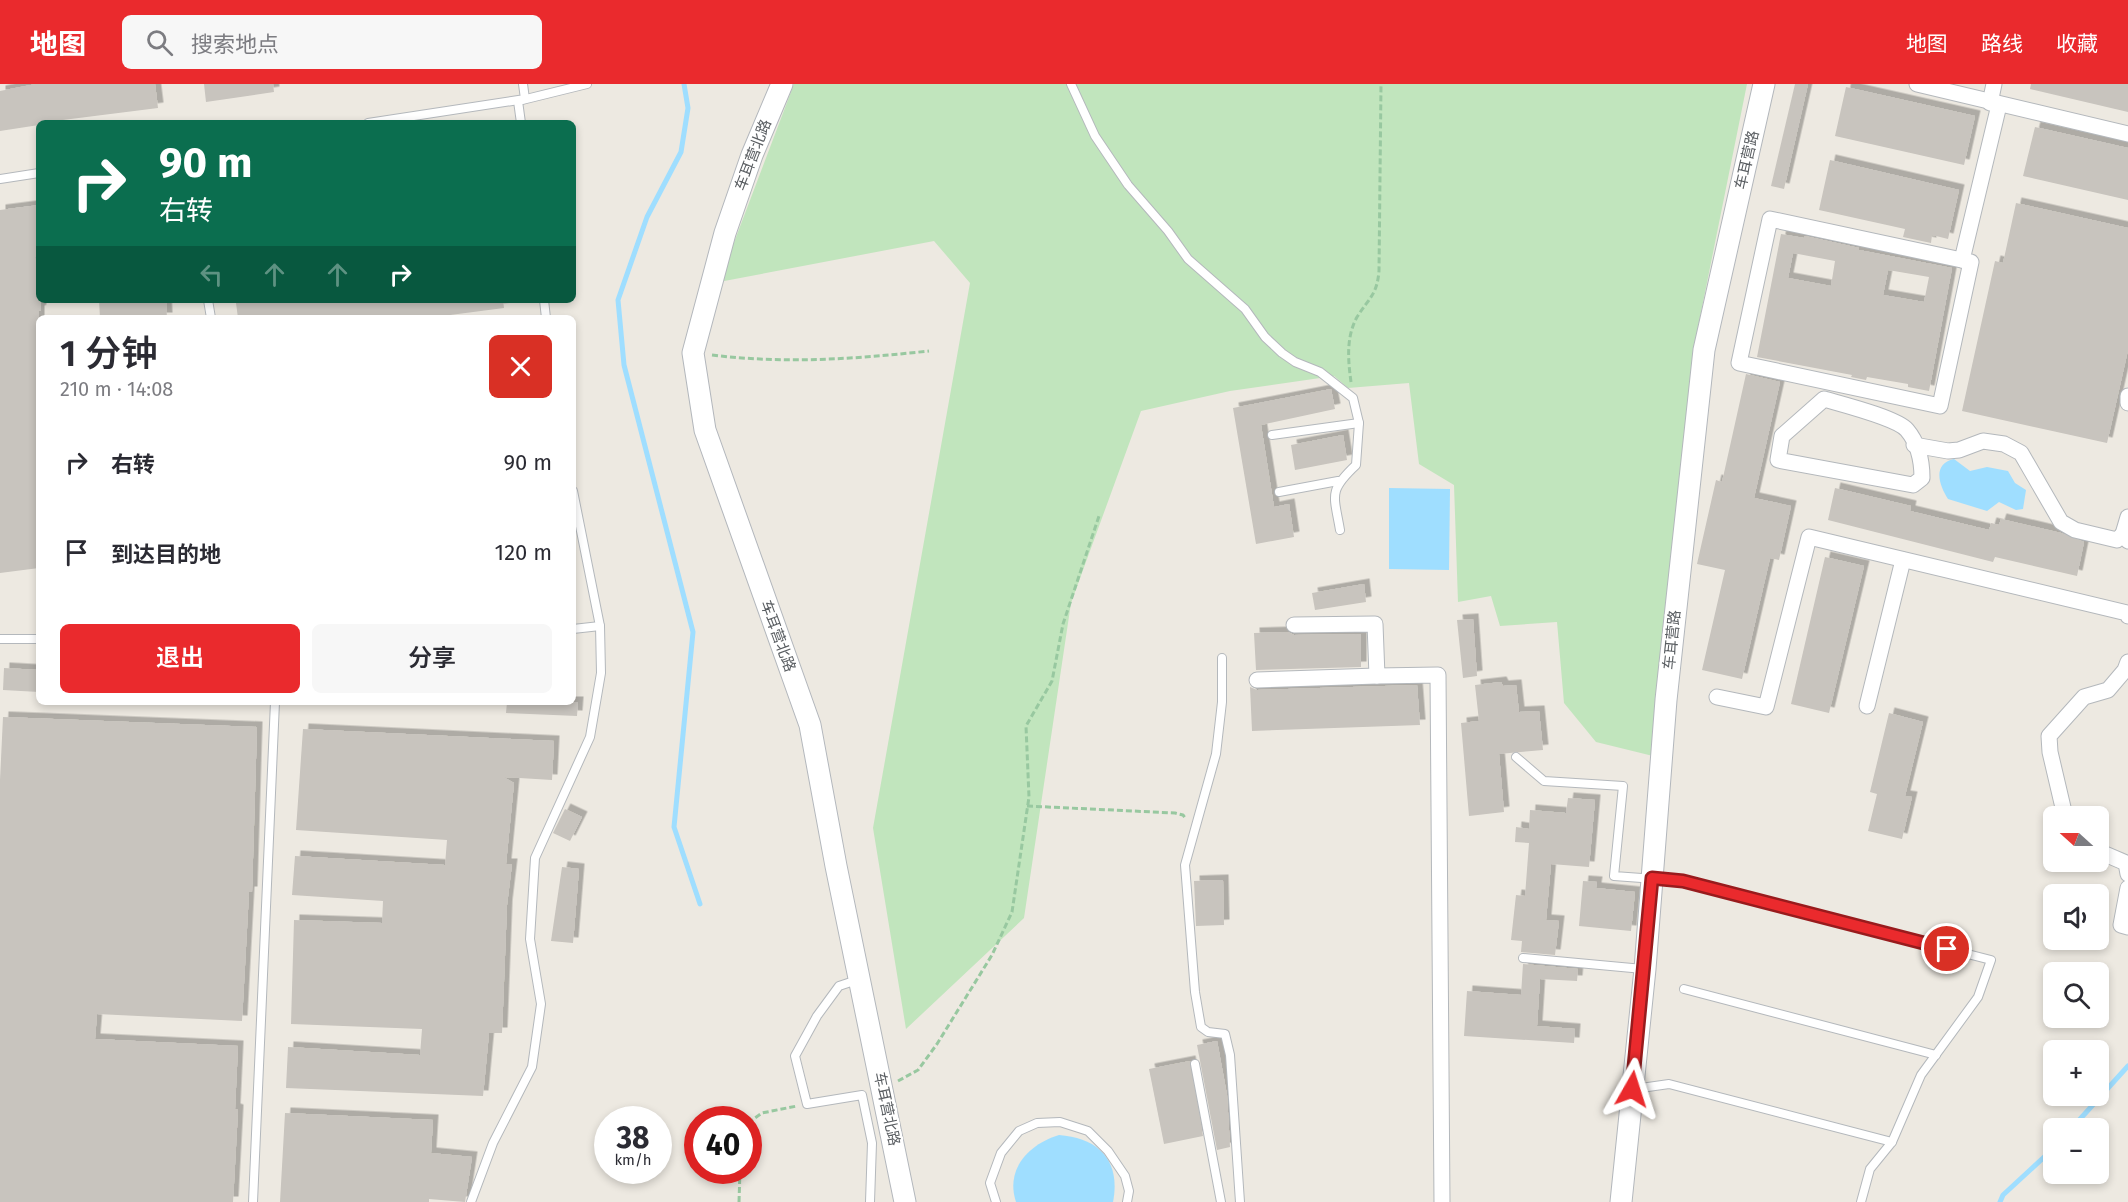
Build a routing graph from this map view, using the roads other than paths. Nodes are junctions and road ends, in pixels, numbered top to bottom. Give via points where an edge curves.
1 (523, 84) edge
2 (587, 84) edge
3 (782, 84) edge
4 (1071, 84) edge
5 (1764, 84) edge
6 (1917, 84) edge
7 (1994, 84) edge
8 (525, 99) junction
9 (1994, 104) junction
10 (388, 120) edge
11 (521, 120) edge
12 (2128, 134) edge
13 (36, 173) edge
14 (0, 179) edge
15 (1962, 260) junction
16 (2128, 396) edge
17 (2128, 404) edge
18 (1359, 423) junction
19 (1272, 435) dead end
20 (1914, 444) junction
21 (1338, 482) junction
22 (1279, 492) dead end
23 (576, 506) edge
24 (2128, 517) edge
25 (1340, 530) dead end
26 (2125, 538) edge
27 (1903, 560) junction
28 (2128, 613) edge
29 (1293, 625) dead end
30 (600, 626) junction
31 (576, 629) edge
32 (0, 639) edge
33 (36, 639) edge
34 (1222, 658) dead end
35 (2128, 662) edge
36 (1377, 676) junction
37 (1257, 680) dead end
38 (1717, 697) dead end
39 (275, 705) edge
40 (1867, 706) dead end
41 (1516, 757) dead end
42 (2062, 806) edge
43 (2109, 856) edge
44 (2128, 873) edge
45 (1652, 878) junction
46 (2128, 888) edge
47 (2128, 927) edge
48 (1523, 957) dead end
49 (1645, 969) junction
50 (859, 979) junction
51 (1684, 989) dead end
52 (1936, 1055) junction
53 (1196, 1064) dead end
54 (1632, 1089) junction
55 (1892, 1142) junction
56 (253, 1202) edge
57 (471, 1202) edge
58 (870, 1202) edge
59 (905, 1202) edge
60 (996, 1202) edge
61 (1127, 1202) edge
62 (1221, 1202) edge
63 (1240, 1202) edge
64 (1442, 1202) edge
65 (1621, 1202) edge
66 (1861, 1202) edge

1 - 8 lane
2 - 8 lane
3 - 50 street, 车耳营北路 via 725,233 693,353 705,430 810,725
4 - 18 lane via 1095,136 1128,185 1188,259 1245,309 1282,353 1320,372 1353,399
5 - 45 street, 车耳营路 via 1704,350 1666,700
6 - 9 street
7 - 9 street
8 - 10 lane
8 - 11 lane via 518,101
9 - 12 street
9 - 15 street
13 - 14 lane
15 - 15 street via 1770,219 1739,363 1940,406 1971,262
16 - 17 street
18 - 19 lane
18 - 21 lane via 1356,465
20 - 20 street via 1907,429 1824,399 1782,436 1778,460 1913,485 1922,478 1922,461
20 - 26 street via 1948,451 1983,441 2004,444 2020,453 2061,522 2075,530 2117,540
21 - 22 lane
21 - 25 lane via 1334,493
23 - 30 lane
24 - 26 street
27 - 28 street
27 - 38 street via 1809,537 1767,707
27 - 40 street
29 - 36 street via 1375,624
30 - 31 lane
30 - 57 lane via 601,673 590,737 536,858 530,939 541,1005 532,1067 493,1143
32 - 33 lane
34 - 63 lane via 1216,754 1185,865 1185,887 1201,1027 1225,1035 1230,1055
35 - 42 street via 2108,690 2084,697 2049,736
36 - 37 street
36 - 64 street via 1438,675
39 - 56 lane
41 - 45 lane via 1544,781 1623,786 1614,876
43 - 44 street via 2126,863
45 - 49 street, 车耳营路
45 - 52 lane via 1683,881 1991,960 1978,997
46 - 47 street via 2121,925
48 - 49 lane
49 - 54 street, 车耳营路
50 - 58 lane via 839,986 795,1056 807,1104 862,1095 872,1143
50 - 59 street, 车耳营北路
51 - 52 lane
52 - 55 lane via 1921,1075
53 - 62 lane
54 - 55 lane via 1669,1084
54 - 65 street, 车耳营路
55 - 66 lane via 1870,1169
60 - 61 lane via 990,1183 1001,1153 1019,1131 1060,1122 1088,1131 1108,1151 1125,1176

